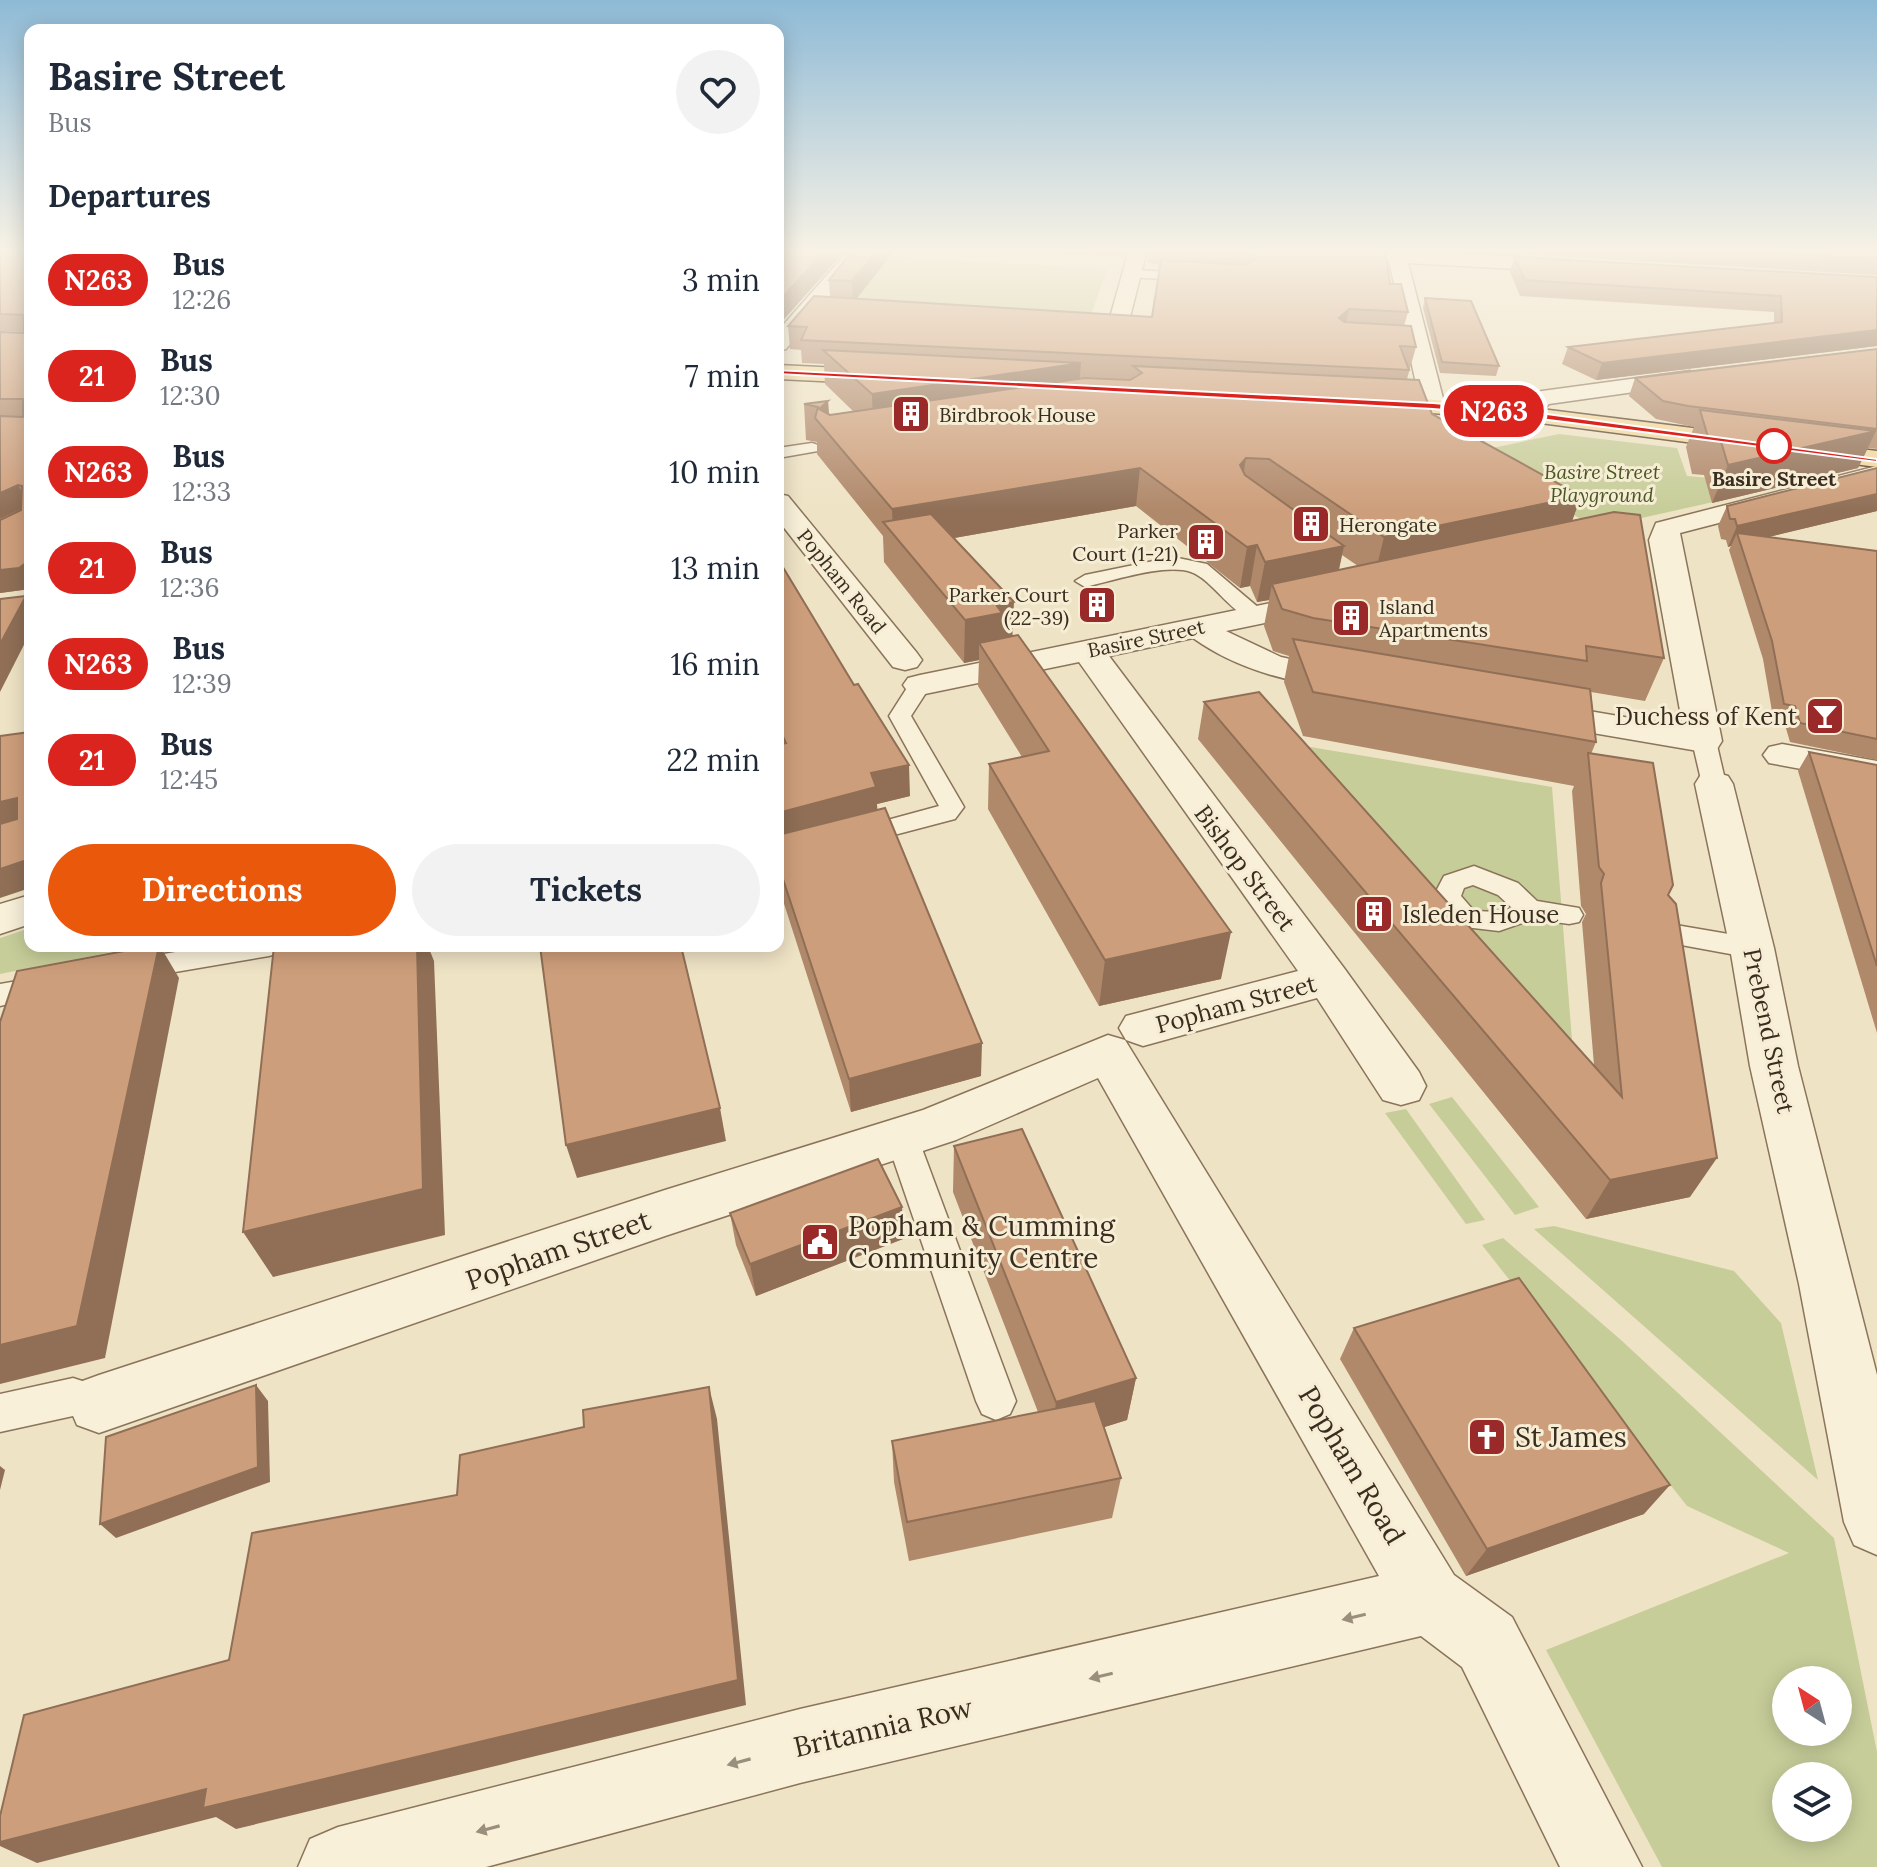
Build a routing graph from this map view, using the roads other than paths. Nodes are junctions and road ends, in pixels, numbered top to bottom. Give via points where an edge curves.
1 (1412, 337) edge
2 (784, 372) edge
3 (1714, 375) edge
4 (905, 379) edge
5 (1350, 401) edge
6 (1433, 406) junction
7 (1525, 414) junction
8 (812, 448) edge
9 (784, 452) edge
10 (1877, 459) edge
11 (1877, 474) edge
12 (784, 516) edge
13 (1085, 581) dead end
14 (1354, 595) edge
15 (1256, 614) junction
16 (1199, 627) junction
17 (1088, 650) junction
18 (912, 673) junction
19 (1374, 686) edge
20 (1496, 706) edge
21 (1782, 755) dead end
22 (1709, 762) junction
23 (1877, 772) edge
24 (828, 844) edge
25 (1529, 909) dead end
26 (24, 911) edge
27 (1569, 915) dead end
28 (0, 919) edge
29 (1664, 933) edge
30 (1752, 948) junction
31 (235, 952) edge
32 (103, 975) edge
33 (1328, 979) junction
34 (74, 981) edge
35 (0, 995) edge
36 (1126, 1041) junction
37 (1401, 1086) dead end
38 (902, 1138) junction
39 (1860, 1360) edge
40 (996, 1401) dead end
41 (99, 1404) joint
42 (0, 1413) edge
43 (1877, 1522) edge
44 (1430, 1599) junction
45 (338, 1867) edge
46 (1602, 1867) edge

1 - 6 street
2 - 4 main road
3 - 7 street via 1542,398
5 - 6 main road
6 - 7 main road
7 - 10 main road
8 - 9 lane
11 - 22 street, Prebend Street via 1679,523 1650,538
12 - 18 street, Popham Road
13 - 15 lane via 1173,563 1200,568
14 - 15 street, Basire Street
15 - 16 street, Basire Street
16 - 17 street, Basire Street
16 - 19 street via 1271,667
17 - 18 street, Basire Street
17 - 33 street, Bishop Street
18 - 24 lane via 900,716 952,807 946,814
20 - 22 street
21 - 23 street
22 - 30 street, Prebend Street
25 - 27 lane
26 - 28 street
29 - 30 lane
30 - 39 street, Prebend Street via 1774,1066
31 - 32 lane
33 - 36 street, Popham Street
33 - 37 street, Bishop Street
34 - 35 lane
36 - 38 street, Popham Street
36 - 44 street, Popham Road
38 - 40 lane
38 - 41 street, Popham Street
39 - 43 street, Prebend Street
41 - 42 lane, Popham Street via 73,1397
44 -> 45 street, Britannia Row via 800,1746
44 - 46 street, Popham Road via 1487,1642

